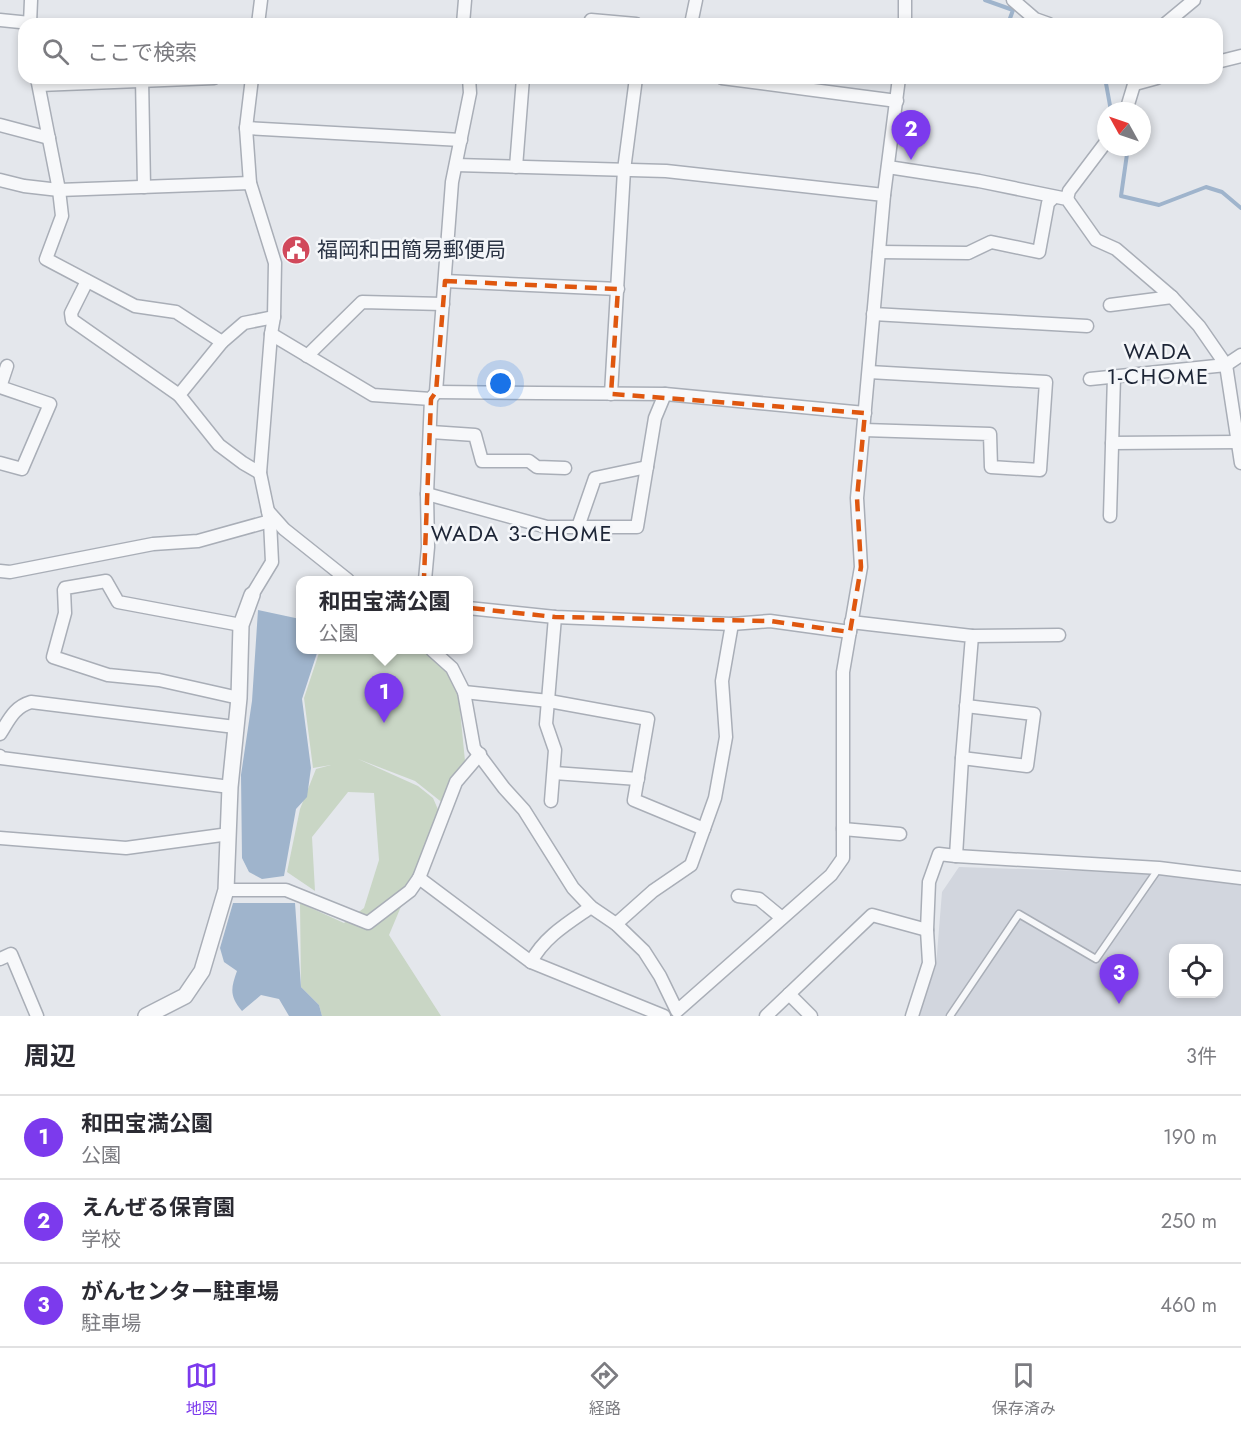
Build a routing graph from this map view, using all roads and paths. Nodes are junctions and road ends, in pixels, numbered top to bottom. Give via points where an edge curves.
1 (31, 0) edge
2 (261, 0) edge
3 (465, 0) edge
4 (696, 0) edge
5 (905, 0) edge
6 (1013, 0) edge
7 (1194, 0) edge
8 (30, 18) edge
9 (259, 18) edge
10 (464, 18) edge
11 (692, 18) edge
12 (905, 18) edge
13 (1033, 18) edge
14 (1172, 18) edge
15 (0, 20) edge
16 (18, 22) edge
17 (1241, 56) edge
18 (1223, 60) edge
19 (39, 84) edge
20 (142, 84) edge
21 (251, 84) edge
22 (469, 84) edge
23 (523, 84) edge
24 (635, 84) edge
25 (768, 84) edge
26 (898, 84) edge
27 (1134, 84) edge
28 (897, 101) junction
29 (1129, 102) edge
30 (0, 125) edge
31 (246, 128) junction
32 (49, 138) junction
33 (461, 140) junction
34 (1097, 154) edge
35 (456, 165) junction
36 (516, 166) junction
37 (888, 167) junction
38 (624, 170) junction
39 (0, 180) edge
40 (250, 183) junction
41 (144, 187) junction
42 (59, 190) junction
43 (884, 195) junction
44 (1054, 197) junction
45 (1067, 199) junction
46 (879, 252) junction
47 (87, 281) junction
48 (445, 281) junction
49 (618, 289) junction
50 (1172, 297) junction
51 (443, 304) junction
52 (1110, 305) dead end
53 (873, 314) junction
54 (274, 317) junction
55 (1087, 327) dead end
56 (271, 334) junction
57 (222, 342) junction
58 (1241, 355) edge
59 (307, 356) junction
60 (1226, 365) junction
61 (7, 366) dead end
62 (869, 372) junction
63 (1114, 376) junction
64 (1090, 379) dead end
65 (179, 394) junction
66 (611, 394) junction
67 (665, 394) junction
68 (434, 395) junction
69 (865, 413) junction
70 (864, 430) junction
71 (431, 432) junction
72 (1238, 442) junction
73 (1112, 443) junction
74 (1241, 463) edge
75 (0, 464) edge
76 (647, 467) junction
77 (565, 468) dead end
78 (261, 473) junction
79 (427, 494) junction
80 (269, 516) junction
81 (1110, 516) dead end
82 (578, 527) junction
83 (0, 571) edge
84 (343, 576) edge
85 (425, 576) edge
86 (252, 595) joint
87 (473, 609) edge
88 (555, 617) junction
89 (732, 624) junction
90 (241, 625) junction
91 (851, 627) junction
92 (1059, 635) dead end
93 (972, 636) junction
94 (436, 654) edge
95 (464, 692) junction
96 (239, 698) junction
97 (549, 701) junction
98 (966, 706) junction
99 (235, 727) junction
100 (0, 734) edge
101 (480, 754) junction
102 (0, 756) edge
103 (962, 758) junction
104 (554, 773) junction
105 (638, 779) junction
106 (230, 787) junction
107 (551, 801) dead end
108 (704, 829) junction
109 (843, 829) junction
110 (230, 834) junction
111 (900, 834) dead end
112 (0, 838) edge
113 (956, 856) junction
114 (1159, 868) junction
115 (419, 878) junction
116 (1241, 878) edge
117 (226, 890) junction
118 (738, 896) dead end
119 (591, 907) junction
120 (782, 918) junction
121 (616, 924) junction
122 (927, 930) junction
123 (0, 959) edge
124 (531, 962) junction
125 (789, 994) junction
126 (672, 1015) edge
127 (37, 1016) edge
128 (146, 1016) edge
129 (766, 1016) edge
130 (811, 1016) edge
131 (912, 1016) edge
132 (950, 1016) edge

1 - 8 street
2 - 9 street
3 - 10 street
4 - 11 street
5 - 12 street
6 - 13 street
7 - 14 street
15 - 16 street
17 - 18 street
19 - 32 street
20 - 41 street
21 - 31 street
22 - 33 street
23 - 36 street
24 - 38 street
25 - 28 street
26 - 28 street
27 - 29 street
28 - 37 street
30 - 32 street
31 - 33 street
31 - 40 street
32 - 42 street
33 - 35 street
34 - 45 street
35 - 36 street
35 - 48 street
36 - 38 street
37 - 43 street
37 - 44 street
38 - 43 street via 666,171
38 - 49 street
39 - 42 street
40 - 41 street
40 - 54 street via 275,262
41 - 42 street
42 - 47 street via 62,216 46,259
43 - 46 street
44 - 45 street
44 - 46 street via 1048,203 1039,252 991,242 968,254
45 - 50 street via 1096,240 1116,249
46 - 53 street
47 - 57 street via 135,306 176,312
47 - 65 street via 71,313 72,320
48 - 49 street
48 - 51 street
49 - 66 street
50 - 52 street
50 - 60 street via 1199,326
51 - 59 street via 362,302
51 - 68 street
53 - 55 street
53 - 62 street
54 - 56 street
54 - 57 street via 244,323
56 - 59 street
56 - 78 street
57 - 65 street
58 - 60 street
59 - 68 street via 373,395
60 - 63 street
60 - 72 street
61 - 75 street via 0,387 50,404 22,469
62 - 69 street
62 - 70 street via 1046,382 1040,470 991,467 990,434
63 - 64 street
63 - 73 street
65 - 78 street via 219,445
66 - 67 street
66 - 68 street
67 - 69 street
67 - 76 street via 655,418
68 - 71 street
69 - 70 street
70 - 91 street via 857,498 861,567
71 - 77 street via 475,435 482,461 529,461 537,467
71 - 79 street
72 - 73 street
72 - 74 street
73 - 81 street
76 - 82 street via 595,478
76 - 82 street via 637,527
78 - 80 street
79 - 82 street via 547,527
79 - 85 street
80 - 83 street via 198,541 153,544
80 - 84 street
80 - 86 street via 272,562
86 - 90 street
87 - 88 street
88 - 89 street
88 - 97 street
89 - 91 street via 770,621
89 - 108 street via 722,681 726,737 715,798
90 - 96 street
90 - 96 street via 118,602 106,581 65,588 65,613 52,657 108,675 159,680
91 - 93 street
91 - 109 street via 843,672
92 - 93 street
93 - 98 street
94 - 95 street via 452,668
95 - 97 street
95 - 101 street via 474,748
96 - 99 street
97 - 104 street via 546,724 555,750
97 - 105 street via 648,719
98 - 103 street
98 - 103 street via 1034,714 1027,766
99 - 100 street via 31,702 14,711
99 - 106 street
101 - 115 street via 456,782
101 - 119 street via 524,810 573,888
102 - 106 street
103 - 113 street
104 - 105 street
104 - 107 street
105 - 108 street via 634,800
106 - 110 street
108 - 121 street via 691,865 653,891
109 - 111 street
109 - 120 street via 843,858 831,875
110 - 112 street via 126,848
110 - 117 street
113 - 114 street
113 - 122 street via 939,854 929,882
114 - 116 street
114 - 132 lane via 1096,959 1019,914
115 - 117 street via 410,891 368,923 286,890
115 - 124 street
117 - 128 street via 202,970 185,996
118 - 120 street via 759,899
119 - 121 street
119 - 124 street via 558,929
120 - 126 street
121 - 126 street via 644,951 660,976
122 - 125 street via 872,915
122 - 131 street via 929,963
123 - 127 street via 11,954
124 - 126 street
125 - 129 street
125 - 130 street

